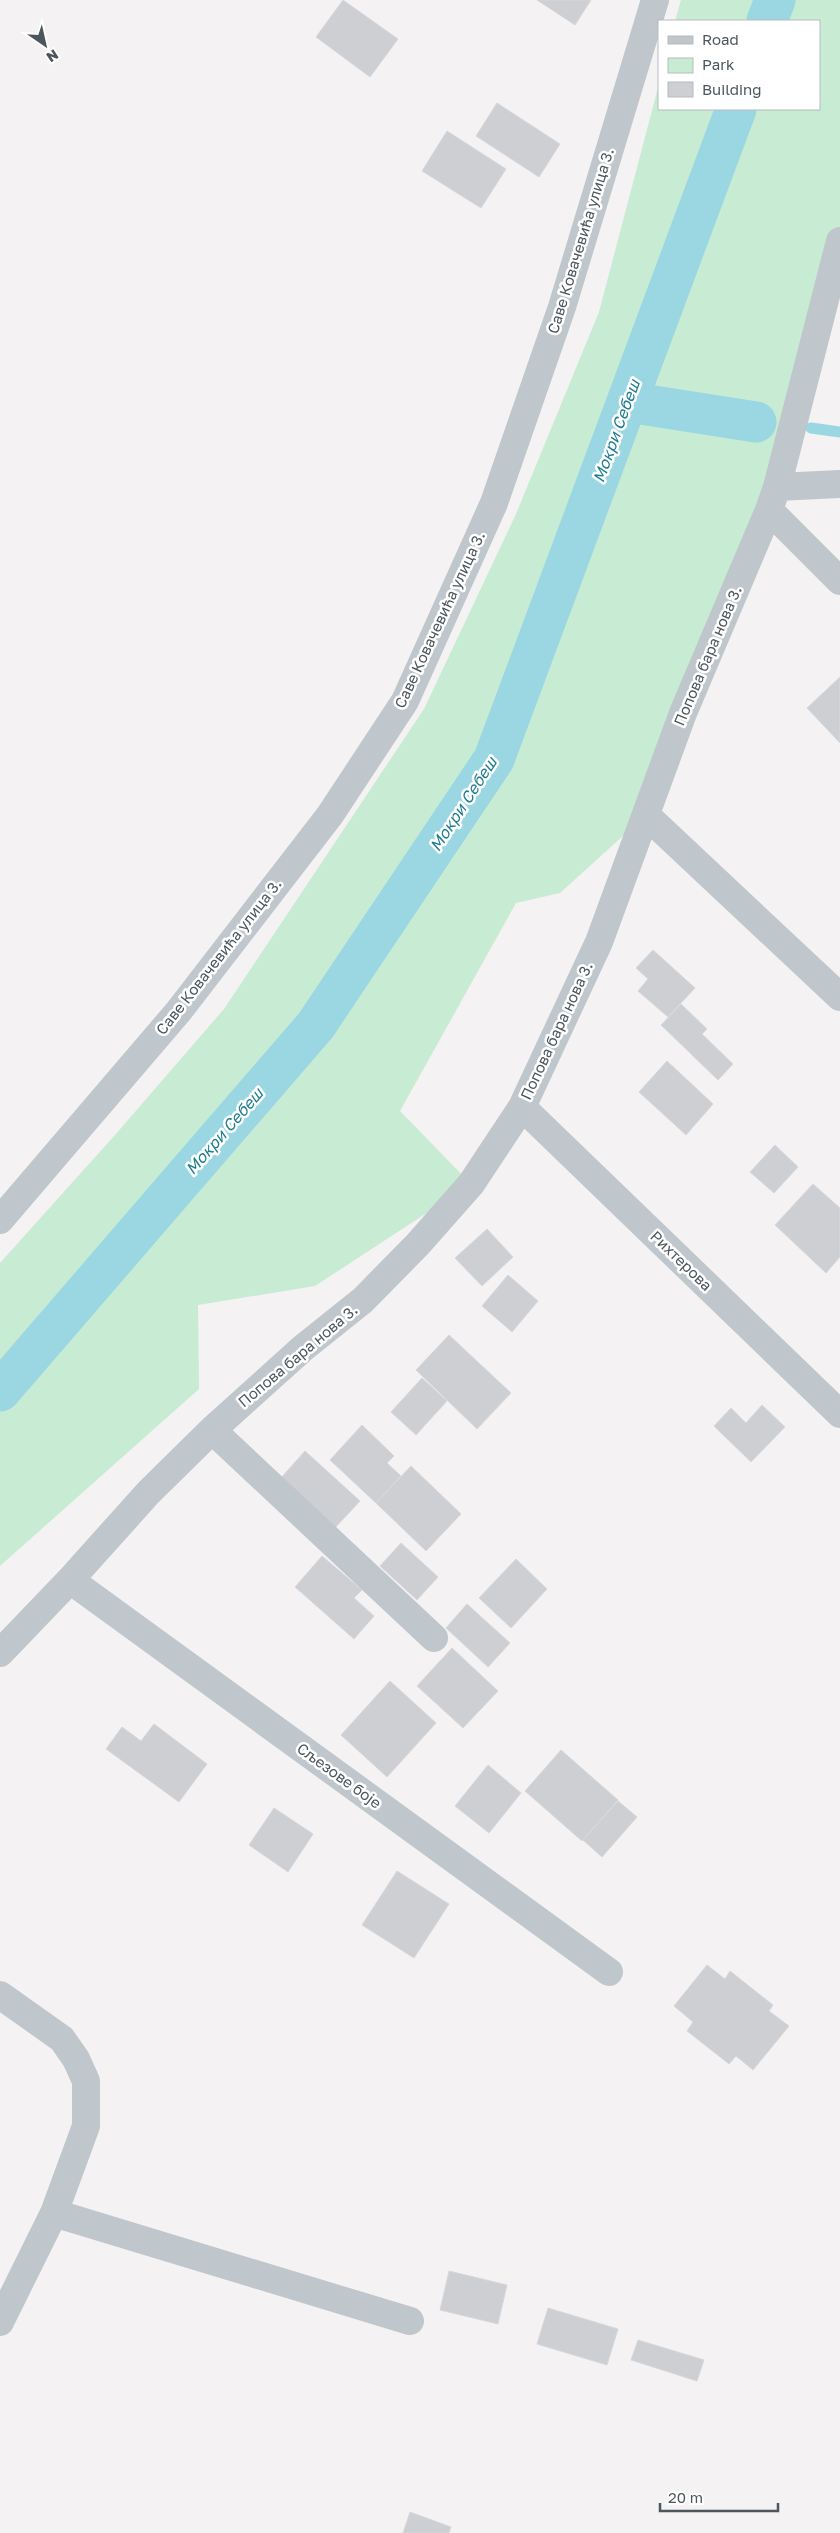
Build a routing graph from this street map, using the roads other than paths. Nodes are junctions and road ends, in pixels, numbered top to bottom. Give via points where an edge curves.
1 (655, 0) edge
2 (840, 241) edge
3 (840, 484) edge
4 (773, 498) junction
5 (840, 581) edge
6 (646, 815) junction
7 (840, 997) edge
8 (522, 1107) junction
9 (0, 1220) edge
10 (840, 1414) edge
11 (212, 1430) junction
12 (70, 1580) junction
13 (434, 1638) dead end
14 (0, 1653) edge
15 (609, 1972) dead end
16 (0, 1995) edge
17 (54, 2213) junction
18 (410, 2321) dead end
19 (0, 2322) edge

1 - 9 street, Саве Ковачевића улица 3. via 562,307 494,503 405,701 330,815 178,1012
2 - 4 street, Попова бара нова 3.
3 - 4 street
4 - 5 street
4 - 6 street, Попова бара нова 3. via 683,712
6 - 7 street
6 - 8 street, Попова бара нова 3. via 599,942
8 - 10 street, Рихтерова
8 - 11 street, Попова бара нова 3. via 470,1184 418,1244 363,1300 302,1348
11 - 12 street, Попова бара нова 3. via 148,1493
11 - 13 street
12 - 14 street, Попова бара нова 3.
12 - 15 street, Сљезове боје
16 - 17 street via 62,2039 76,2058 86,2081 86,2126
17 - 18 street
17 - 19 street

